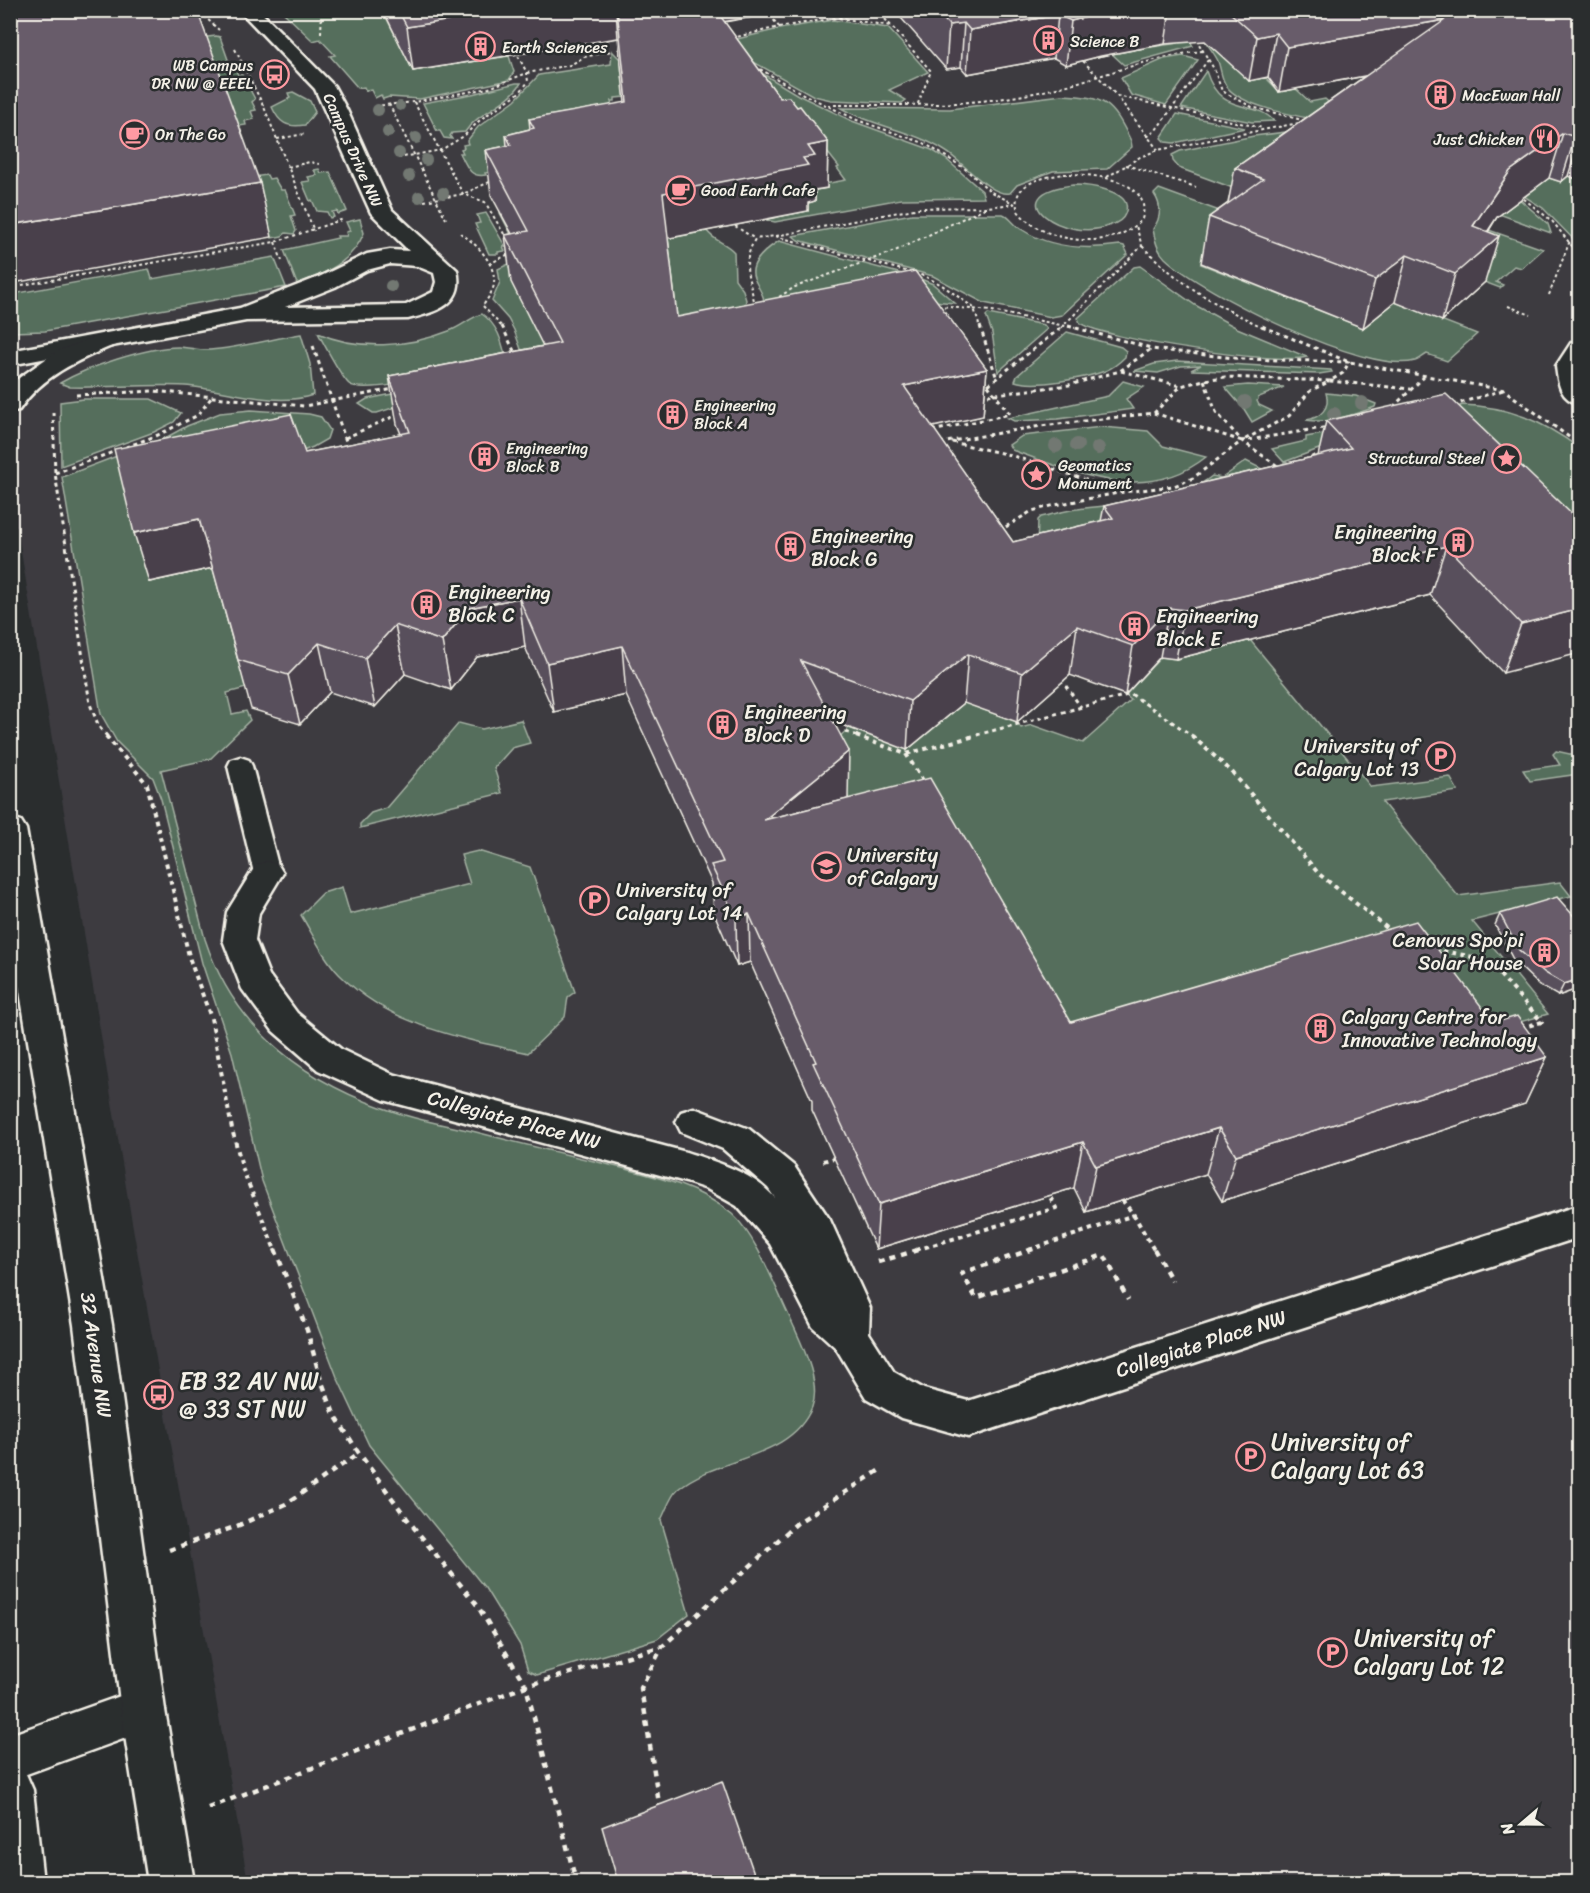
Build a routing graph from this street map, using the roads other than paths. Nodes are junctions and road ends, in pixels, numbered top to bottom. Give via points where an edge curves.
1 (248, 10) edge
2 (380, 211) junction
3 (435, 264) junction
4 (358, 265) junction
5 (246, 314) junction
6 (105, 340) junction
7 (1580, 348) edge
8 (10, 358) edge
9 (1580, 397) edge
10 (10, 405) edge
11 (240, 766) dead end
12 (10, 830) edge
13 (267, 873) joint
14 (694, 1122) dead end
15 (1580, 1221) edge
16 (850, 1336) junction
17 (143, 1710) junction
18 (10, 1758) edge
19 (10, 1790) edge
20 (20, 1882) edge
21 (171, 1882) edge

1 - 2 street, Campus Drive NW via 324,86
2 - 3 street, Campus Drive NW
2 - 4 street, Campus Drive NW via 380,230 374,246
3 - 4 street via 390,257
3 - 5 street via 445,270 448,282 444,296 408,312
4 - 5 street via 327,282
5 - 6 street
6 - 8 street
6 - 10 street via 66,356 21,388
7 - 9 street via 1568,366 1571,387
11 - 13 lane
12 - 17 street, 32 Avenue NW via 93,1325
13 - 16 street, Collegiate Place NW via 243,912 239,940 254,980 285,1022 330,1060 384,1086 718,1178 750,1195 783,1233 827,1315
14 - 16 street via 736,1139 781,1177 811,1220 851,1308
15 - 16 street, Collegiate Place NW via 968,1419 915,1405 880,1385
17 - 18 street
17 - 21 street, 32 Avenue NW
19 - 20 street

